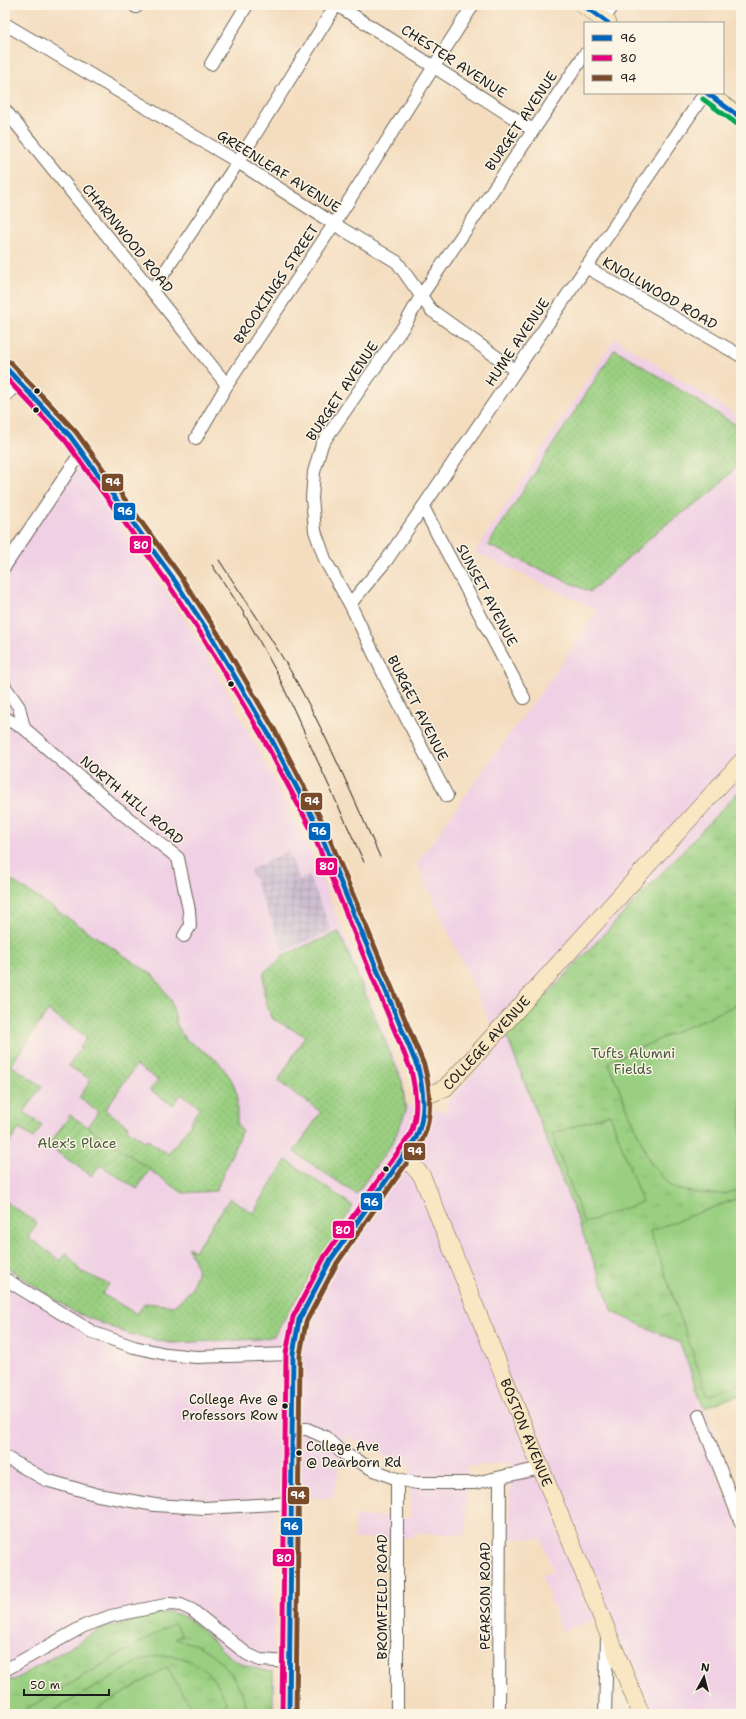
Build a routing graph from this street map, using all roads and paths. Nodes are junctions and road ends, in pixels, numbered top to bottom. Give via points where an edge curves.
1 (247, 5) edge
2 (337, 5) edge
3 (473, 5) edge
4 (583, 5) edge
5 (613, 5) edge
6 (604, 22) edge
7 (5, 24) edge
8 (584, 55) edge
9 (210, 64) dead end
10 (435, 66) junction
11 (705, 94) edge
12 (707, 94) edge
13 (5, 110) edge
14 (741, 118) edge
15 (533, 130) junction
16 (238, 162) junction
17 (334, 224) junction
18 (586, 267) junction
19 (152, 291) junction
20 (421, 296) junction
21 (741, 356) edge
22 (5, 367) edge
23 (515, 370) junction
24 (20, 382) junction
25 (227, 385) junction
26 (5, 396) edge
27 (196, 438) dead end
28 (82, 451) junction
29 (423, 507) junction
30 (5, 566) edge
31 (350, 604) junction
32 (5, 687) edge
33 (524, 698) dead end
34 (5, 718) edge
35 (24, 728) junction
36 (741, 762) edge
37 (447, 796) dead end
38 (184, 936) dead end
39 (423, 1097) junction
40 (404, 1156) junction
41 (5, 1279) edge
42 (293, 1354) junction
43 (699, 1415) dead end
44 (292, 1429) junction
45 (5, 1457) edge
46 (541, 1468) junction
47 (500, 1478) junction
48 (397, 1479) junction
49 (292, 1503) junction
50 (741, 1523) edge
51 (608, 1633) junction
52 (290, 1662) junction
53 (5, 1670) edge
54 (289, 1714) edge
55 (397, 1714) edge
56 (499, 1714) edge
57 (605, 1714) edge
58 (640, 1714) edge

1 - 9 street
2 - 10 street, CHESTER AVENUE
2 - 16 street
3 - 10 street, BROOKINGS STREET
4 - 6 main road
5 - 6 street
7 - 16 street, GREENLEAF AVENUE
8 - 15 street, BURGET AVENUE
10 - 15 street, CHESTER AVENUE
10 - 17 street, BROOKINGS STREET
11 - 18 street, HUME AVENUE
12 - 14 main road
13 - 19 street, CHARNWOOD ROAD
15 - 20 street, BURGET AVENUE
16 - 17 street, GREENLEAF AVENUE
16 - 19 street
17 - 20 street, GREENLEAF AVENUE via 397,262
17 - 25 street, BROOKINGS STREET
18 - 21 street, KNOLLWOOD ROAD
18 - 23 street, HUME AVENUE
19 - 25 street, CHARNWOOD ROAD
20 - 23 street, GREENLEAF AVENUE via 431,310
20 - 31 street, BURGET AVENUE via 404,326 322,444 317,459 312,498 315,531 326,562
22 - 24 main road
23 - 29 street, HUME AVENUE
24 - 26 street
24 - 28 main road
25 - 27 street, BROOKINGS STREET
28 - 30 street
28 - 39 main road via 173,578 286,766 318,828 362,930 418,1068
29 - 31 street, HUME AVENUE via 386,561
29 - 33 street, SUNSET AVENUE
31 - 37 street, BURGET AVENUE via 388,684
32 - 35 street via 19,707
34 - 35 street, NORTH HILL ROAD
35 - 38 street, NORTH HILL ROAD via 122,814 178,858 189,910 190,926
36 - 39 main road, COLLEGE AVENUE via 488,1043 444,1088
39 - 40 main road via 421,1127
40 - 42 main road via 332,1259 299,1320
40 - 46 main road, BOSTON AVENUE via 422,1176
41 - 42 street via 94,1333 134,1347 196,1357
42 - 44 main road
43 - 50 street
44 - 48 street via 307,1429 325,1437 341,1452
44 - 49 main road
45 - 49 street via 46,1480 98,1495 155,1505 204,1508
46 - 47 street
46 - 51 main road, BOSTON AVENUE
47 - 48 street via 475,1484
47 - 56 street, PEARSON ROAD
48 - 55 street, BROMFIELD ROAD
49 - 52 main road
51 - 57 street
51 - 58 main road, BOSTON AVENUE
52 - 53 street via 260,1660 247,1654 192,1610 170,1604 111,1616 84,1626
52 - 54 main road

